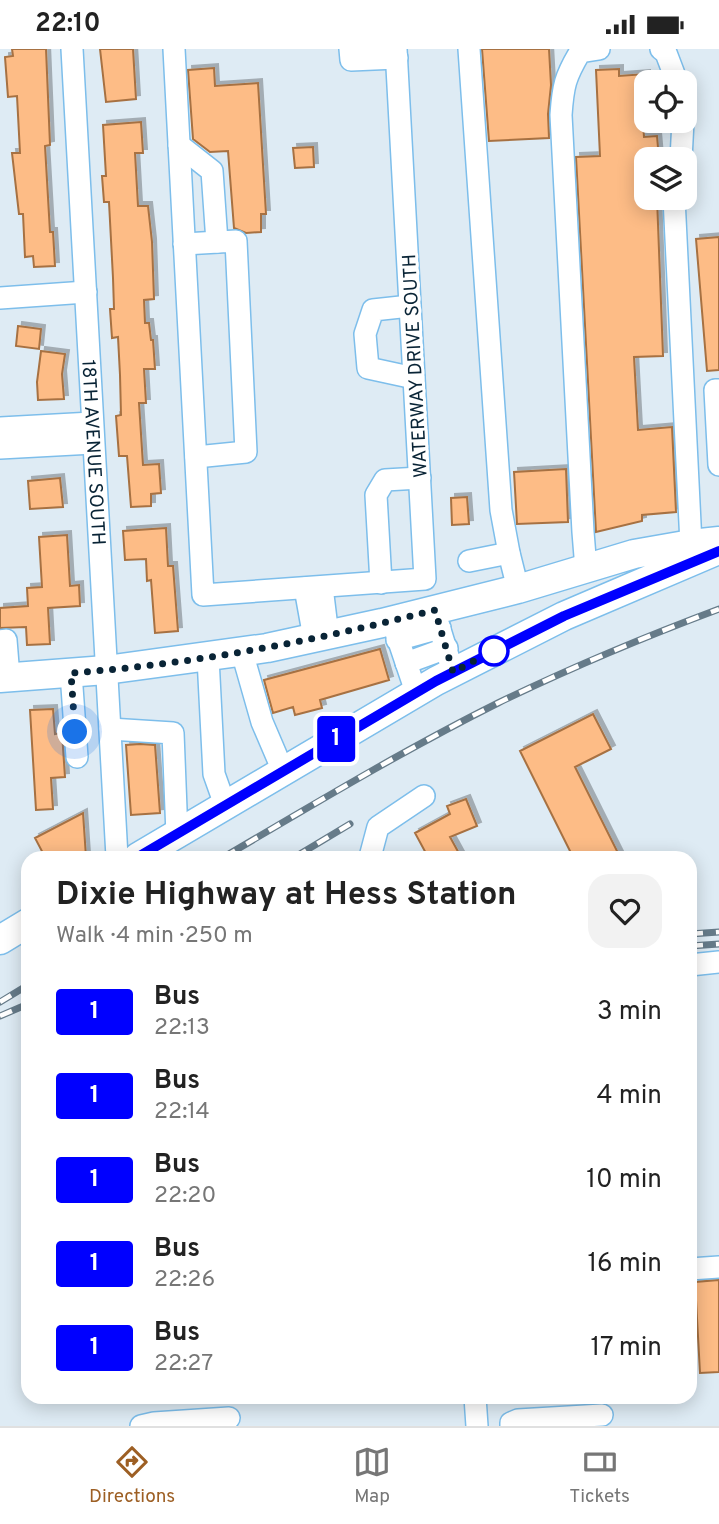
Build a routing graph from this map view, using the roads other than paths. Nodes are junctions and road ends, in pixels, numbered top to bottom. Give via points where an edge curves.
1 (72, 49) edge
2 (174, 49) edge
3 (350, 49) edge
4 (468, 49) edge
5 (599, 49) edge
6 (665, 50) edge
7 (396, 53) edge
8 (672, 70) edge
9 (179, 145) junction
10 (675, 210) edge
11 (216, 242) junction
12 (184, 244) junction
13 (86, 292) junction
14 (0, 298) edge
15 (410, 306) junction
16 (414, 378) junction
17 (719, 390) edge
18 (0, 428) edge
19 (92, 433) junction
20 (0, 448) edge
21 (196, 457) junction
22 (719, 465) edge
23 (420, 478) junction
24 (719, 541) edge
25 (691, 544) junction
26 (719, 550) edge
27 (509, 553) junction
28 (469, 561) dead end
29 (586, 569) junction
30 (644, 580) junction
31 (381, 583) junction
32 (313, 588) junction
33 (518, 589) junction
34 (395, 630) junction
35 (321, 637) junction
36 (444, 639) junction
37 (0, 641) edge
38 (242, 652) junction
39 (208, 658) junction
40 (406, 663) junction
41 (106, 670) junction
42 (71, 673) junction
43 (4, 677) edge
44 (416, 692) junction
45 (110, 729) junction
46 (77, 757) dead end
47 (283, 771) junction
48 (424, 796) dead end
49 (225, 806) junction
50 (177, 835) junction
51 (117, 851) edge
52 (149, 851) edge
53 (372, 851) edge
54 (21, 927) edge
55 (0, 940) edge
56 (719, 962) edge
57 (697, 964) edge
58 (719, 1267) edge
59 (697, 1269) edge
60 (475, 1404) edge
61 (603, 1412) edge
62 (229, 1418) dead end
63 (141, 1426) edge
64 (477, 1426) edge
65 (511, 1426) edge

1 - 13 street, 18TH AVENUE SOUTH
2 - 9 street
3 - 7 street via 351,60
4 - 27 street via 501,510
5 - 29 street via 580,52 567,74 561,115
6 - 8 street
7 - 15 street, WATERWAY DRIVE SOUTH
9 - 11 street via 212,171
9 - 12 street
10 - 25 street
11 - 12 street
11 - 21 street via 236,241 246,452
12 - 21 street
13 - 14 street
13 - 19 street, 18TH AVENUE SOUTH
15 - 16 street, WATERWAY DRIVE SOUTH
15 - 16 street via 373,310 365,334 369,368
16 - 23 street, WATERWAY DRIVE SOUTH
17 - 22 street via 715,390
18 - 19 street
19 - 20 street
19 - 41 street, 18TH AVENUE SOUTH
21 - 32 street, WATERWAY DRIVE SOUTH via 203,595
23 - 31 street via 385,479 376,495
23 - 31 street, WATERWAY DRIVE SOUTH via 425,579
24 - 25 main road
25 - 29 main road
26 - 30 main road
27 - 28 street
27 - 33 street
29 - 30 main road
29 - 33 main road
30 - 36 main road via 564,616
31 - 32 street, WATERWAY DRIVE SOUTH
32 - 35 street
33 - 36 main road
34 - 35 main road
34 - 36 main road
34 - 40 street
35 - 38 main road
36 - 40 street
36 - 44 main road
37 - 43 street via 6,641
38 - 39 main road
38 - 47 street via 262,722
39 - 41 main road
39 - 49 street via 214,774
40 - 44 street
41 - 42 main road
41 - 45 street, 18TH AVENUE SOUTH
42 - 43 main road
42 - 46 street
44 - 47 main road
45 - 50 street via 173,733
45 - 51 street, 18TH AVENUE SOUTH
47 - 49 main road
48 - 53 street via 378,827
49 - 50 main road
50 - 52 main road
54 - 55 main road
56 - 57 street
58 - 59 street
60 - 64 street
61 - 65 street via 518,1420
62 - 63 street

